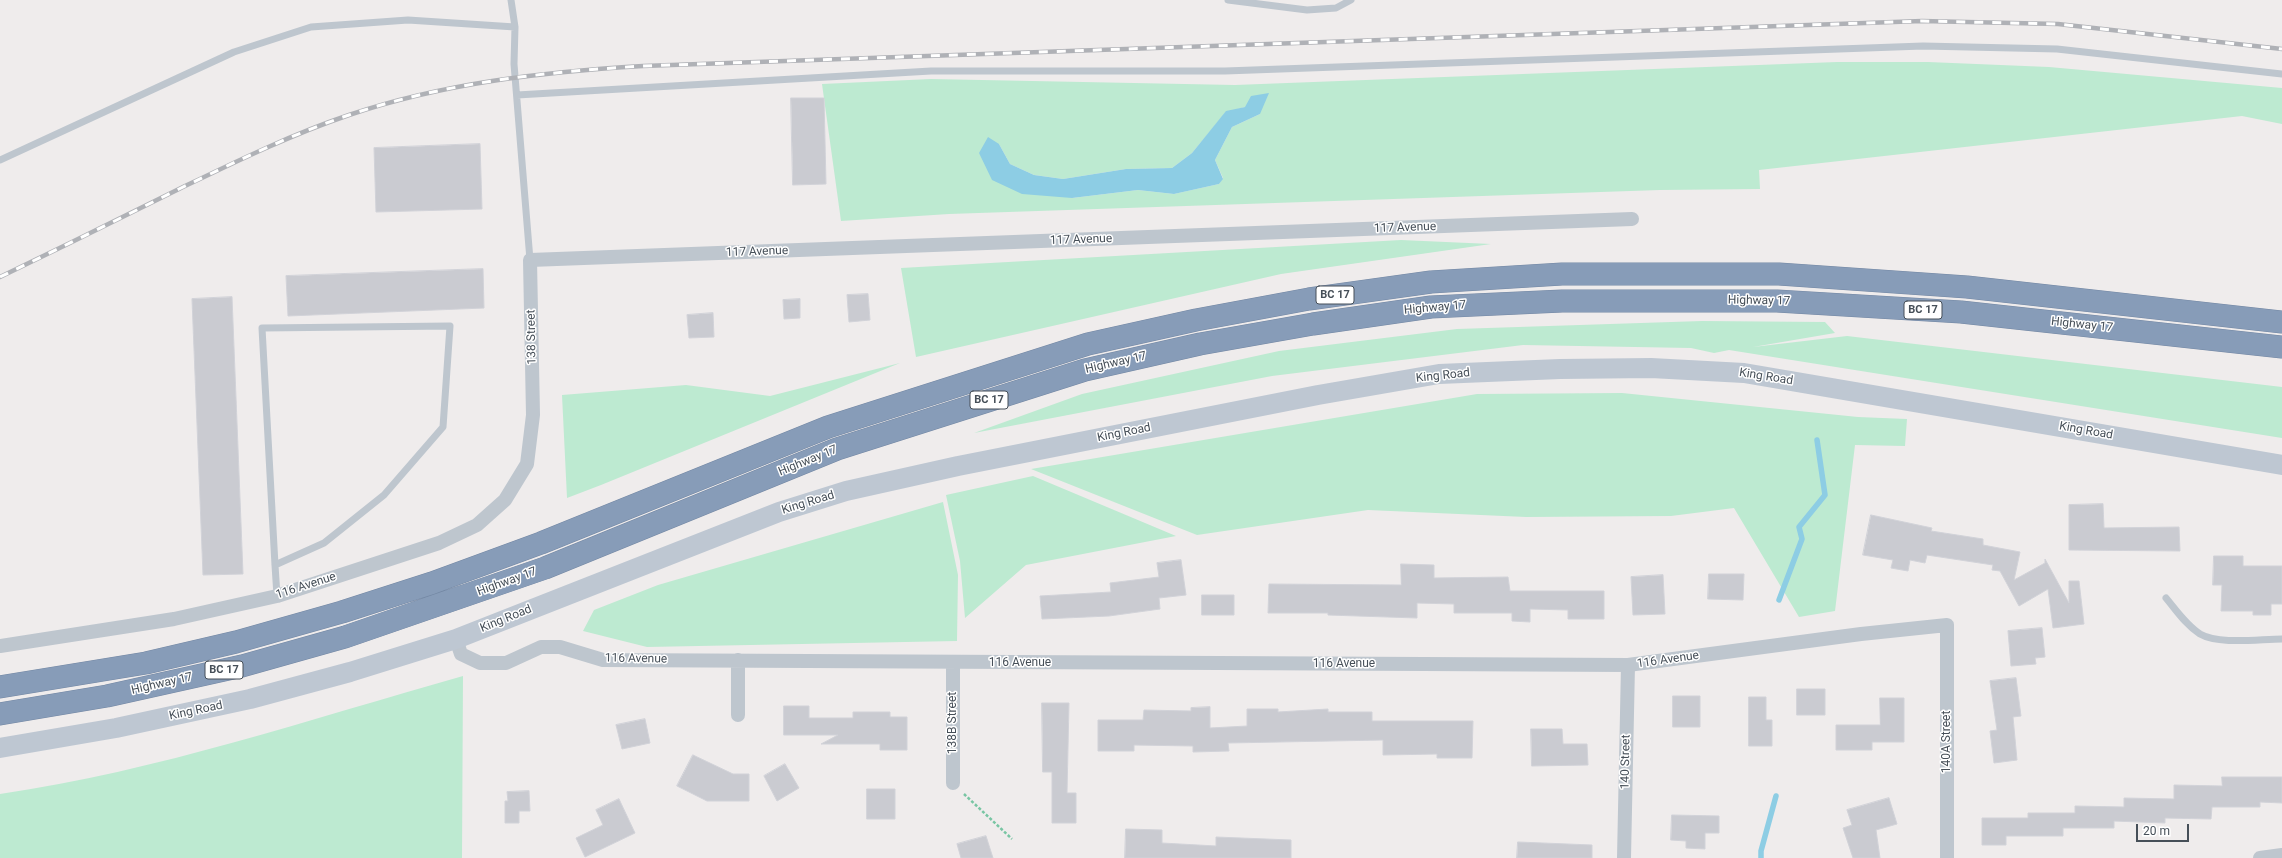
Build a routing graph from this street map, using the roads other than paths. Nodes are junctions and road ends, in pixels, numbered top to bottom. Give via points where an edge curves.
1 (512, 0) edge
2 (1228, 0) edge
3 (1351, 0) edge
4 (515, 27) junction
5 (2282, 74) edge
6 (517, 95) junction
7 (0, 160) edge
8 (1632, 219) dead end
9 (530, 260) junction
10 (2282, 322) edge
11 (2282, 347) edge
12 (534, 415) joint
13 (2282, 465) edge
14 (275, 565) junction
15 (277, 596) junction
16 (2166, 598) dead end
17 (1947, 625) joint
18 (456, 639) junction
19 (2282, 639) edge
20 (0, 646) edge
21 (738, 660) junction
22 (953, 663) junction
23 (1628, 665) junction
24 (0, 687) edge
25 (0, 714) edge
26 (738, 715) dead end
27 (0, 748) edge
28 (953, 783) road end
29 (2282, 855) edge
30 (1624, 858) edge
31 (1947, 858) edge
32 (2260, 858) edge

1 - 4 lane
2 - 3 lane via 1307,10 1336,8
4 - 6 lane via 514,64
4 - 7 lane via 408,20 311,27 234,52
5 - 6 lane via 2057,49 1923,46 1225,71 931,71
6 - 9 lane
8 - 9 street, 117 Avenue
9 - 12 street, 138 Street
10 - 24 highway, Highway 17 / BC 17 via 1967,287 1779,274 1554,274 1431,282 1309,299 1088,344 828,427 541,543 432,583 342,612 146,664
11 - 25 highway, Highway 17 / BC 17 via 1961,312 1777,300 1562,300 1431,307 1312,324 1200,344 1085,370 837,449 545,568 345,637 242,666 130,691
12 - 15 street, 116 Avenue via 528,464 506,500 478,525 439,543
13 - 18 street, King Road via 1744,373 1644,368 1439,374 973,462 846,491 779,512
14 - 14 lane via 262,328 450,326 443,427 384,495 324,543
14 - 15 lane
15 - 20 street, 116 Avenue via 174,619
16 - 19 lane via 2200,634 2213,640
17 - 23 street, 116 Avenue
17 - 31 street, 140A Street
18 - 21 street, 116 Avenue via 461,654 480,663 506,663 541,647 560,647 603,660
18 - 27 street, King Road via 350,672 250,699 116,728
21 - 22 street, 116 Avenue
21 - 26 street
22 - 23 street, 116 Avenue
22 - 28 street, 138B Street
23 - 30 street, 140 Street
29 - 32 street

